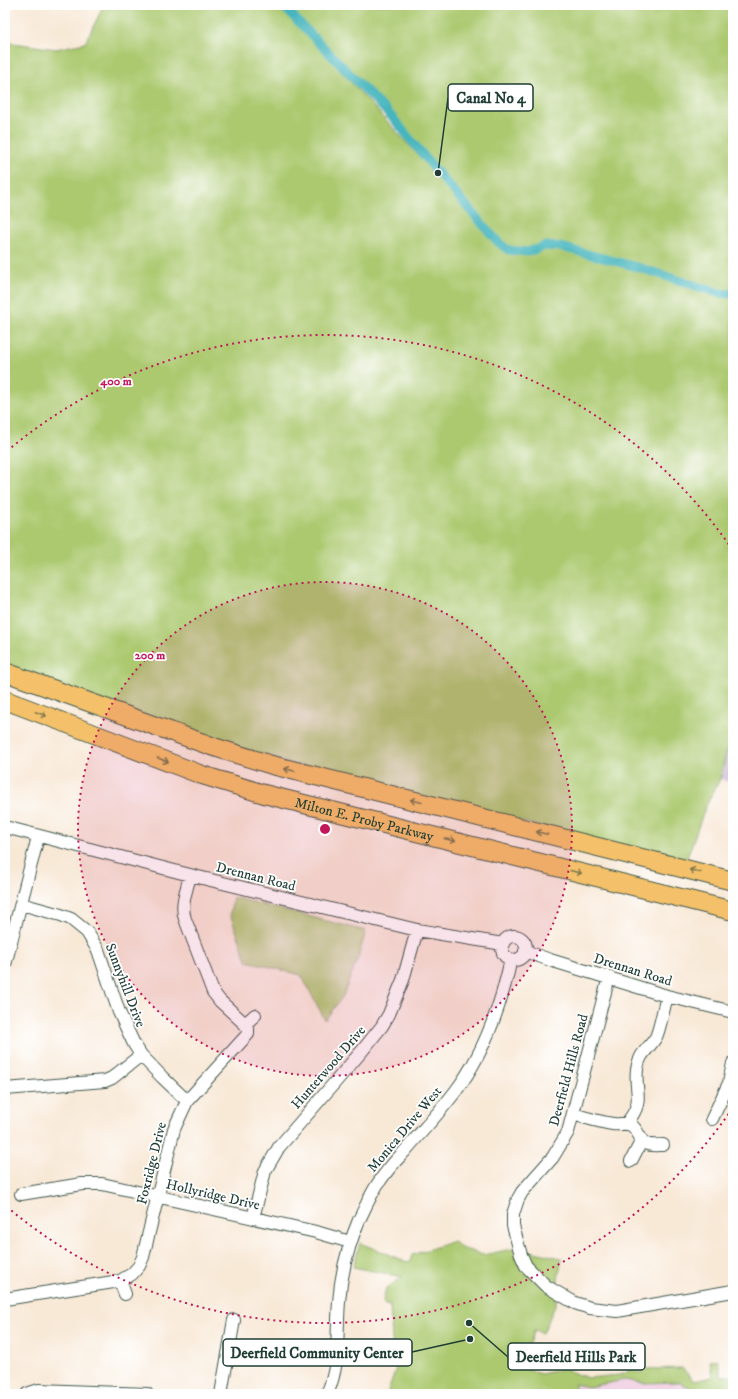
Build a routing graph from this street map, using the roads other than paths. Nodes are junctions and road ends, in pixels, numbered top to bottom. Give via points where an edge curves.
1 (5, 672) edge
2 (5, 700) edge
3 (5, 827) edge
4 (38, 837) junction
5 (190, 875) junction
6 (733, 881) edge
7 (21, 904) junction
8 (733, 911) edge
9 (417, 930) junction
10 (503, 944) junction
11 (525, 951) junction
12 (511, 959) junction
13 (5, 965) edge
14 (609, 977) junction
15 (667, 996) junction
16 (733, 1012) edge
17 (255, 1015) dead end
18 (245, 1024) junction
19 (141, 1055) junction
20 (733, 1062) edge
21 (5, 1089) edge
22 (186, 1101) junction
23 (573, 1114) junction
24 (712, 1119) dead end
25 (626, 1124) junction
26 (642, 1140) junction
27 (663, 1145) dead end
28 (631, 1161) dead end
29 (21, 1194) dead end
30 (158, 1196) junction
31 (253, 1218) junction
32 (350, 1242) junction
33 (120, 1281) junction
34 (733, 1291) edge
35 (125, 1294) dead end
36 (5, 1299) edge
37 (234, 1320) dead end
38 (28, 1394) edge
39 (147, 1394) edge
40 (221, 1394) edge
41 (327, 1394) edge

6 -> 1 highway, Milton E. Proby Parkway via 272,765 214,747
2 -> 8 highway, Milton E. Proby Parkway via 242,788
3 - 4 street, Drennan Road
4 - 5 street, Drennan Road
4 - 7 street
5 - 9 street, Drennan Road
5 - 18 street via 182,911 213,992
7 - 13 street
7 - 19 street, Sunnyhill Drive via 60,914 87,932 98,950 128,1033
9 - 10 street, Drennan Road
9 - 31 street, Hunterwood Drive via 404,980 389,1014 362,1051 279,1147 265,1170
10 - 11 street via 508,938 516,936 523,940
10 - 12 street via 503,951
11 - 12 street via 521,957
11 - 14 street, Drennan Road
12 - 32 street, Monica Drive West via 494,1017 466,1075 446,1104 376,1185
14 - 15 street, Drennan Road
14 - 23 street, Deerfield Hills Road
15 - 16 street, Drennan Road
15 - 25 street via 656,1037 640,1057 637,1069 639,1097 634,1114
17 - 18 street
18 - 22 street, Foxridge Drive via 248,1034
19 - 21 street via 105,1081
19 - 22 street, Sunnyhill Drive
20 - 24 street via 729,1083
22 - 30 street, Foxridge Drive via 174,1129
23 - 25 street via 614,1124
23 - 34 street, Deerfield Hills Road via 562,1144 522,1192 513,1214 517,1243 526,1266 546,1286 576,1303 603,1310 617,1311
25 - 26 street via 638,1132
26 - 27 street via 647,1144
26 - 28 street
29 - 30 street, Hollyridge Drive via 92,1183
30 - 31 street, Hollyridge Drive
30 - 33 street, Foxridge Drive via 139,1266
31 - 32 street, Hollyridge Drive
32 - 41 street, Monica Drive West via 340,1286 337,1358
33 - 35 street
33 - 36 street, Foxridge Drive
37 - 40 street
38 - 39 street via 39,1390

